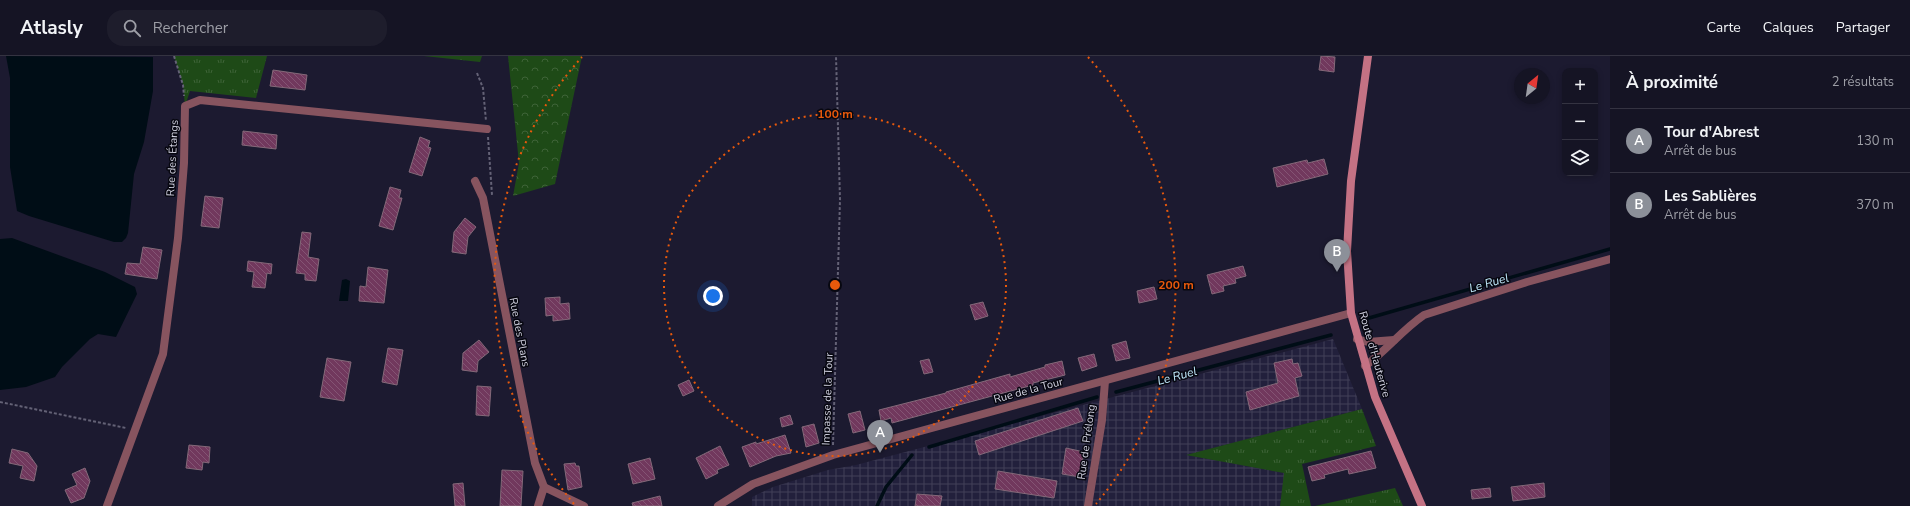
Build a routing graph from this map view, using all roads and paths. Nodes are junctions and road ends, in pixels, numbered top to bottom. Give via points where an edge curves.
1 (174, 56) edge
2 (836, 56) edge
3 (1368, 56) edge
4 (477, 73) dead end
5 (185, 106) junction
6 (487, 129) junction
7 (475, 181) dead end
8 (493, 200) dead end
9 (1610, 259) edge
10 (1351, 313) junction
11 (1357, 339) junction
12 (1394, 340) junction
13 (1365, 366) junction
14 (1105, 381) junction
15 (0, 402) edge
16 (135, 433) junction
17 (833, 455) junction
18 (544, 487) junction
19 (107, 506) edge
20 (538, 506) edge
21 (584, 506) edge
22 (718, 506) edge
23 (1088, 506) edge
24 (1422, 506) edge

1 - 5 path via 183,85
2 - 17 path, Impasse de la Tour via 840,200
3 - 10 main road, Route d'Hauterive via 1351,181 1347,251
4 - 6 path via 482,88
5 - 6 street, Rue des Étangs via 200,100
5 - 16 street, Rue des Étangs via 184,163 178,238 163,354
6 - 8 path
7 - 18 street, Rue des Plans via 483,198 535,464
9 - 12 street via 1424,315
10 - 11 main road, Route d'Hauterive
10 - 14 street, Rue de la Tour
11 - 12 street via 1368,342
11 - 13 main road, Route d'Hauterive
12 - 13 street via 1382,354
13 - 24 main road, Route d'Hauterive via 1388,432
14 - 17 street, Rue de la Tour
14 - 23 street, Rue de Prélong via 1102,420
15 - 16 path via 122,426
16 - 19 street, Rue des Étangs
17 - 22 street, Rue de la Tour via 753,484
18 - 20 street
18 - 21 street

